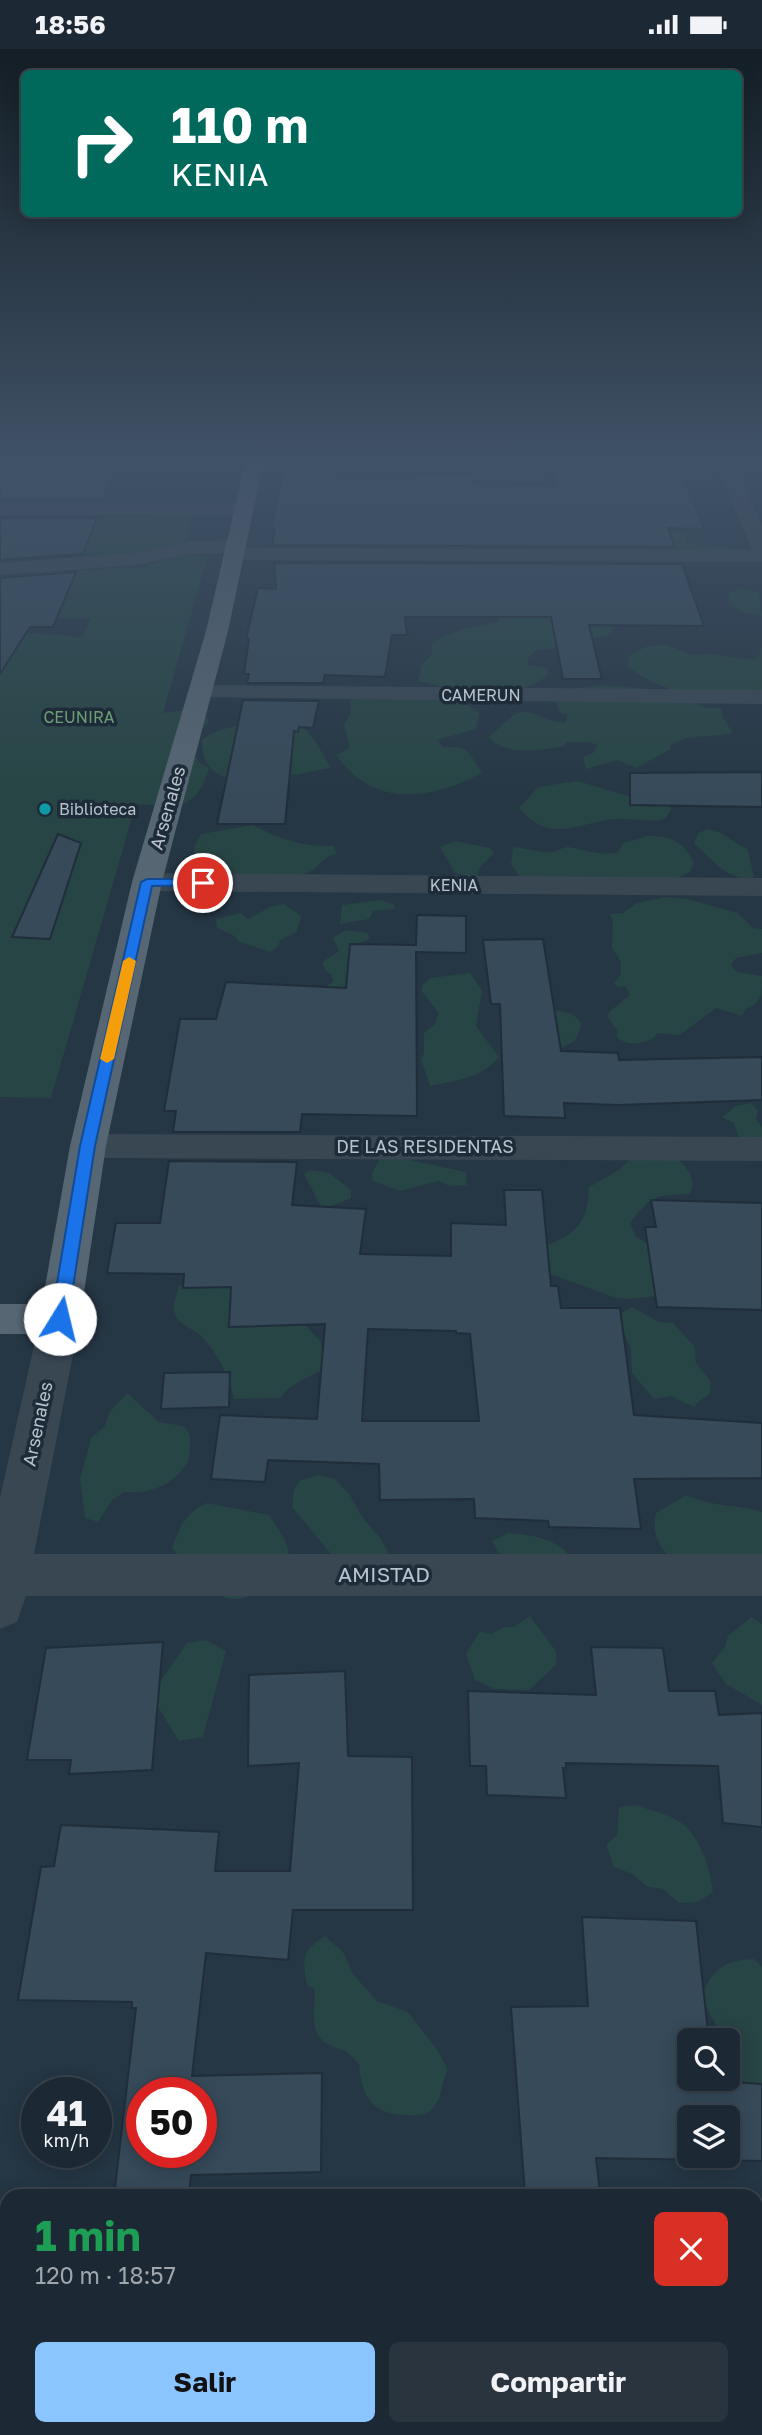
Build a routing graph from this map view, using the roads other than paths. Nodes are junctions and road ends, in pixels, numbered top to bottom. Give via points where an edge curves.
1 (229, 575) edge
2 (201, 692) junction
3 (762, 697) edge
4 (147, 882) junction
5 (762, 887) edge
6 (88, 1146) junction
7 (762, 1149) edge
8 (0, 1319) edge
9 (60, 1319) junction
10 (762, 1575) edge
11 (3, 1591) edge

1 - 2 main road, Arsenales
2 - 3 street, CAMERUN
2 - 4 main road, Arsenales
4 - 5 street, KENIA
4 - 6 main road, Arsenales
6 - 7 street, DE LAS RESIDENTAS
6 - 9 main road, Arsenales
8 - 9 main road
9 - 11 street, Arsenales
10 - 11 street, AMISTAD

